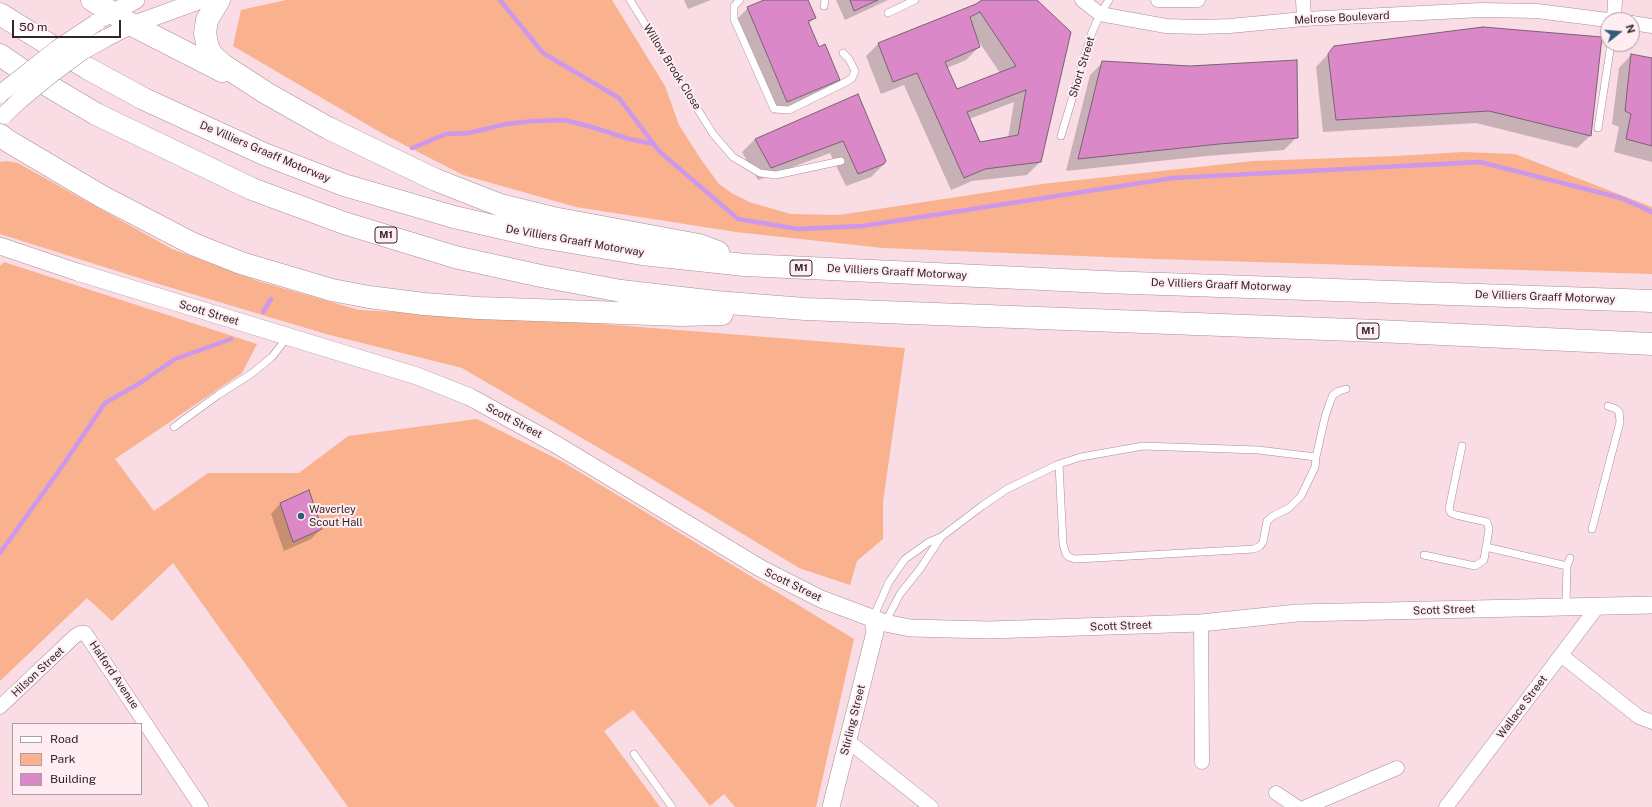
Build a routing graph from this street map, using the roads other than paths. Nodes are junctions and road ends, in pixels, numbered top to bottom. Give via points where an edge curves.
1 (92, 0) edge
2 (136, 0) edge
3 (201, 0) edge
4 (219, 0) edge
5 (630, 0) edge
6 (740, 0) edge
7 (915, 0) edge
8 (1082, 0) edge
9 (1109, 0) edge
10 (1158, 0) edge
11 (1198, 0) edge
12 (1303, 0) edge
13 (1615, 0) edge
14 (1614, 12) edge
15 (888, 13) dead end
16 (0, 14) edge
17 (1100, 14) junction
18 (104, 18) junction
19 (1304, 19) junction
20 (1600, 19) edge
21 (1640, 24) edge
22 (132, 25) junction
23 (1652, 26) edge
24 (1610, 52) edge
25 (843, 53) dead end
26 (0, 55) edge
27 (266, 93) junction
28 (0, 94) edge
29 (2, 123) edge
30 (1598, 128) dead end
31 (1061, 136) dead end
32 (841, 161) dead end
33 (0, 246) edge
34 (745, 266) junction
35 (1652, 301) edge
36 (805, 309) junction
37 (288, 336) junction
38 (1652, 344) edge
39 (1346, 389) dead end
40 (1608, 406) dead end
41 (174, 427) dead end
42 (1462, 446) dead end
43 (1316, 457) junction
44 (1059, 464) junction
45 (1592, 529) dead end
46 (941, 537) junction
47 (1486, 547) junction
48 (1424, 555) dead end
49 (1570, 558) dead end
50 (1567, 566) junction
51 (1652, 605) edge
52 (1566, 606) junction
53 (1598, 606) junction
54 (1201, 623) junction
55 (878, 624) junction
56 (75, 636) joint
57 (1561, 655) junction
58 (0, 707) edge
59 (1652, 722) edge
60 (848, 741) junction
61 (634, 754) dead end
62 (1202, 762) dead end
63 (1397, 768) dead end
64 (1276, 793) dead end
65 (1314, 805) edge
66 (201, 807) edge
67 (672, 807) edge
68 (831, 807) edge
69 (931, 807) edge
70 (1298, 807) edge
71 (1446, 807) edge

1 - 18 highway
2 - 18 street
3 - 22 street
4 - 27 highway via 204,33 208,48 223,65
5 - 32 lane, Willow Brook Close via 713,134 733,157 760,173 776,175
6 - 25 lane via 734,6 734,20 774,109 789,110 852,78 855,71
7 - 15 lane
8 - 17 street, Melrose Boulevard
9 - 17 lane, Short Street
10 - 11 street
12 - 19 street
13 - 14 street
16 - 34 highway, De Villiers Graaff Motorway / M1 via 86,68 144,99 264,154 344,185 454,217 541,237 642,254
17 - 19 street, Melrose Boulevard via 1166,26 1200,27
17 - 31 lane, Short Street via 1091,35
18 - 22 highway
18 - 28 street, bridge via 57,49
19 - 20 street, Melrose Boulevard via 1480,10 1538,11
21 - 23 street
22 - 27 highway
22 - 29 street, bridge via 83,51 53,73 20,100
24 - 30 lane
26 - 36 highway, M1 via 96,114 252,189 344,223 455,257 621,291
27 - 34 highway via 390,159 500,205 553,218 699,246
29 - 36 highway via 14,145 101,196 192,244 241,264 332,290 424,304 478,308 682,315
33 - 37 street, Scott Street
34 - 35 highway, De Villiers Graaff Motorway / M1
36 - 38 highway, M1
37 - 41 lane via 272,357 251,374
37 - 55 street, Scott Street via 417,376 470,397 557,445 760,568
39 - 43 lane via 1333,395 1325,416
40 - 45 lane via 1619,412 1620,422
42 - 47 lane via 1449,509 1456,515 1487,522 1490,529
43 - 44 lane via 1258,450 1143,446 1081,457
43 - 44 lane via 1315,467 1301,496 1289,508 1266,521 1263,542 1254,549 1075,559 1066,554 1063,544
44 - 46 lane via 1007,489
46 - 55 lane
46 - 55 lane via 905,559 889,582
47 - 48 lane via 1484,560 1475,566
47 - 50 lane
49 - 50 lane
50 - 52 lane
51 - 53 street, Scott Street
52 - 53 street, Scott Street
52 - 54 street, Scott Street via 1297,613
53 - 57 street, Wallace Street
54 - 55 street, Scott Street via 989,630 910,628
54 - 62 street
55 - 60 street, Stirling Street
56 - 58 street, Hilson Street
56 - 66 street, Halford Avenue via 80,632 88,636
57 - 59 street via 1639,717
57 - 71 street, Wallace Street
60 - 68 street, Stirling Street
60 - 69 street
61 - 67 lane
63 - 65 street
64 - 70 street

